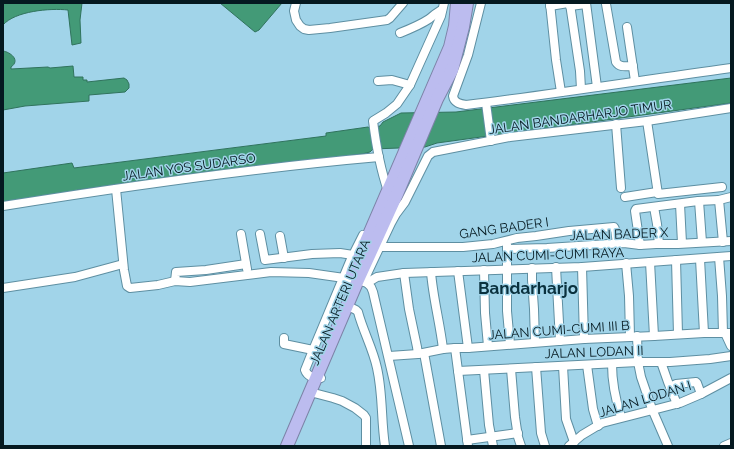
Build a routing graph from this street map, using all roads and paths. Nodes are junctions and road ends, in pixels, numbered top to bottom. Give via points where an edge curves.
1 (296, 3) edge
2 (403, 3) edge
3 (457, 3) edge
4 (467, 3) edge
5 (481, 3) edge
6 (586, 3) edge
7 (550, 4) edge
8 (569, 4) edge
9 (606, 4) dead end
10 (443, 6) edge
11 (627, 27) dead end
12 (400, 33) dead end
13 (633, 66) junction
14 (731, 68) edge
15 (378, 81) dead end
16 (635, 81) junction
17 (410, 85) junction
18 (597, 87) junction
19 (581, 89) junction
20 (561, 92) junction
21 (434, 98) junction
22 (486, 105) junction
23 (731, 108) edge
24 (647, 121) junction
25 (616, 124) junction
26 (491, 139) junction
27 (378, 153) junction
28 (722, 186) dead end
29 (621, 188) dead end
30 (116, 189) junction
31 (390, 189) junction
32 (657, 192) junction
33 (625, 197) dead end
34 (731, 197) edge
35 (719, 200) junction
36 (699, 201) junction
37 (680, 204) junction
38 (3, 206) edge
39 (654, 207) junction
40 (393, 212) junction
41 (241, 234) dead end
42 (260, 234) dead end
43 (280, 236) dead end
44 (702, 242) junction
45 (727, 242) edge
46 (617, 244) junction
47 (659, 244) junction
48 (682, 244) junction
49 (507, 245) junction
50 (640, 245) junction
51 (380, 247) junction
52 (353, 255) junction
53 (731, 256) edge
54 (719, 257) junction
55 (284, 258) junction
56 (700, 258) junction
57 (676, 260) junction
58 (650, 262) junction
59 (123, 264) junction
60 (246, 264) junction
61 (626, 264) junction
62 (582, 266) junction
63 (556, 267) junction
64 (532, 268) junction
65 (507, 269) junction
66 (484, 270) junction
67 (458, 271) junction
68 (431, 272) junction
69 (404, 273) junction
70 (247, 274) junction
71 (357, 280) junction
72 (175, 281) junction
73 (3, 288) edge
74 (352, 308) junction
75 (704, 333) junction
76 (726, 333) edge
77 (678, 334) junction
78 (633, 336) junction
79 (654, 336) junction
80 (284, 338) dead end
81 (584, 339) junction
82 (560, 341) junction
83 (535, 342) junction
84 (510, 344) junction
85 (488, 346) junction
86 (731, 346) edge
87 (455, 348) junction
88 (468, 348) junction
89 (443, 349) junction
90 (313, 350) junction
91 (421, 354) junction
92 (389, 356) junction
93 (731, 356) edge
94 (638, 362) junction
95 (661, 362) junction
96 (612, 364) junction
97 (587, 365) junction
98 (563, 366) junction
99 (536, 367) junction
100 (511, 369) junction
101 (484, 370) junction
102 (458, 371) junction
103 (312, 377) junction
104 (731, 378) edge
105 (670, 387) junction
106 (310, 392) junction
107 (701, 394) junction
108 (677, 404) junction
109 (652, 409) junction
110 (621, 417) junction
111 (598, 426) junction
112 (518, 433) junction
113 (491, 437) junction
114 (467, 443) edge
115 (731, 443) edge
116 (572, 444) edge
117 (278, 446) edge
118 (287, 446) edge
119 (366, 446) edge
120 (385, 446) edge
121 (409, 446) edge
122 (441, 446) edge
123 (493, 446) edge
124 (522, 446) edge
125 (545, 446) edge
126 (668, 446) edge
127 (724, 446) edge

1 - 2 street via 296,20 304,29 310,30 387,20
3 - 21 highway via 450,47
4 - 21 highway via 452,70
5 - 22 street via 468,55 453,96 456,102 461,104
6 - 8 street
6 - 18 street
7 - 8 street
7 - 20 street
8 - 19 street
9 - 13 street via 616,62 620,66
10 - 12 street via 429,19
10 - 17 street
11 - 13 street
13 - 16 street
14 - 16 street
15 - 17 street via 392,80
16 - 18 street
17 - 27 street via 397,104 373,121
18 - 19 street
19 - 20 street
20 - 22 street
21 - 31 highway, JALAN ARTERI UTARA via 407,161
22 - 26 street
23 - 24 street, JALAN BANDARHARJO TIMUR
24 - 25 street, JALAN BANDARHARJO TIMUR
24 - 32 street
25 - 26 street, JALAN BANDARHARJO TIMUR
25 - 29 street
26 - 40 street, JALAN BANDARHARJO TIMUR via 433,152 428,156 405,202
27 - 30 street, JALAN YOS SUDARSO
27 - 31 street via 382,175
28 - 32 street via 658,194
30 - 38 street, JALAN YOS SUDARSO
30 - 59 street
31 - 40 highway, JALAN ARTERI UTARA
31 - 52 street via 365,229
31 - 71 highway, JALAN ARTERI UTARA
32 - 33 street
34 - 35 street
35 - 36 street
35 - 45 street
36 - 37 street
36 - 44 street
37 - 39 street
37 - 48 street
39 - 47 street
39 - 50 street via 635,211
40 - 51 street
40 - 71 highway, JALAN ARTERI UTARA
41 - 60 street
42 - 55 street via 265,260
43 - 55 street
44 - 45 street, JALAN BADER X
44 - 48 street, JALAN BADER X
46 - 49 street, JALAN BADER X via 547,248
46 - 49 street, GANG BADER I via 614,227 517,238
46 - 50 street, JALAN BADER X
47 - 48 street, JALAN BADER X
47 - 50 street, JALAN BADER X
49 - 51 street, GANG BADER I
49 - 65 street
51 - 71 street
52 - 55 street via 312,254
52 - 71 street
53 - 54 street, JALAN CUMI-CUMI RAYA
54 - 56 street, JALAN CUMI-CUMI RAYA
54 - 76 street
56 - 57 street, JALAN CUMI-CUMI RAYA
56 - 75 street
57 - 58 street, JALAN CUMI-CUMI RAYA
57 - 77 street
58 - 61 street, JALAN CUMI-CUMI RAYA
58 - 79 street
59 - 72 street via 127,286 130,288
59 - 73 street via 75,277
60 - 70 street
60 - 72 street via 176,272
61 - 62 street, JALAN CUMI-CUMI RAYA
61 - 78 street
62 - 63 street, JALAN CUMI-CUMI RAYA
62 - 81 street
63 - 64 street, JALAN CUMI-CUMI RAYA
63 - 82 street
64 - 65 street, JALAN CUMI-CUMI RAYA
64 - 83 street
65 - 66 street, JALAN CUMI-CUMI RAYA
65 - 84 street
66 - 67 street, JALAN CUMI-CUMI RAYA
66 - 85 street
67 - 68 street, JALAN CUMI-CUMI RAYA
67 - 88 street
68 - 69 street, JALAN CUMI-CUMI RAYA
68 - 89 street
69 - 71 street, JALAN CUMI-CUMI RAYA
69 - 91 street via 409,309 417,347
70 - 71 street via 309,273
70 - 72 street via 190,282
71 - 74 street
71 - 90 street
71 - 92 street via 373,292
71 - 103 highway, JALAN ARTERI UTARA
74 - 103 street via 322,377
74 - 120 street via 358,312 377,369
75 - 76 street, JALAN CUMI-CUMI III B
75 - 77 street, JALAN CUMI-CUMI III B
76 - 86 street
77 - 79 street, JALAN CUMI-CUMI III B
78 - 79 street, JALAN CUMI-CUMI III B
78 - 81 street, JALAN CUMI-CUMI III B
78 - 94 street
80 - 90 street via 284,344
81 - 82 street, JALAN CUMI-CUMI III B
82 - 83 street, JALAN CUMI-CUMI III B
83 - 84 street, JALAN CUMI-CUMI III B
84 - 85 street, JALAN CUMI-CUMI III B
85 - 88 street, JALAN CUMI-CUMI III B
87 - 88 street, JALAN CUMI-CUMI III B
87 - 89 street, JALAN CUMI-CUMI III B
87 - 102 street
89 - 91 street, JALAN CUMI-CUMI III B
90 - 103 street via 305,370
91 - 92 street, JALAN CUMI-CUMI III B
91 - 122 street
92 - 121 street
93 - 95 street, JALAN LODAN II
94 - 95 street, JALAN LODAN II
94 - 96 street, JALAN LODAN II
94 - 109 street
95 - 105 street
96 - 97 street, JALAN LODAN II
96 - 110 street via 613,388
97 - 98 street, JALAN LODAN II
97 - 111 street via 592,409
98 - 99 street, JALAN LODAN II
98 - 116 street via 566,418
99 - 100 street, JALAN LODAN II
99 - 125 street via 541,433
100 - 101 street, JALAN LODAN II
100 - 112 street
101 - 102 street, JALAN LODAN II
101 - 113 street
102 - 114 street
103 - 106 highway, JALAN ARTERI UTARA
103 - 117 highway, JALAN ARTERI UTARA
104 - 107 street, JALAN LODAN I
105 - 107 street via 696,382
105 - 108 street
106 - 118 highway, JALAN ARTERI UTARA
106 - 119 street via 342,401 364,415
107 - 108 street, JALAN LODAN I
108 - 109 street, JALAN LODAN I
109 - 110 street, JALAN LODAN I
109 - 126 street
110 - 111 street, JALAN LODAN I
111 - 116 street, JALAN LODAN I
112 - 113 street
112 - 124 street
113 - 114 street
113 - 123 street
115 - 127 street

